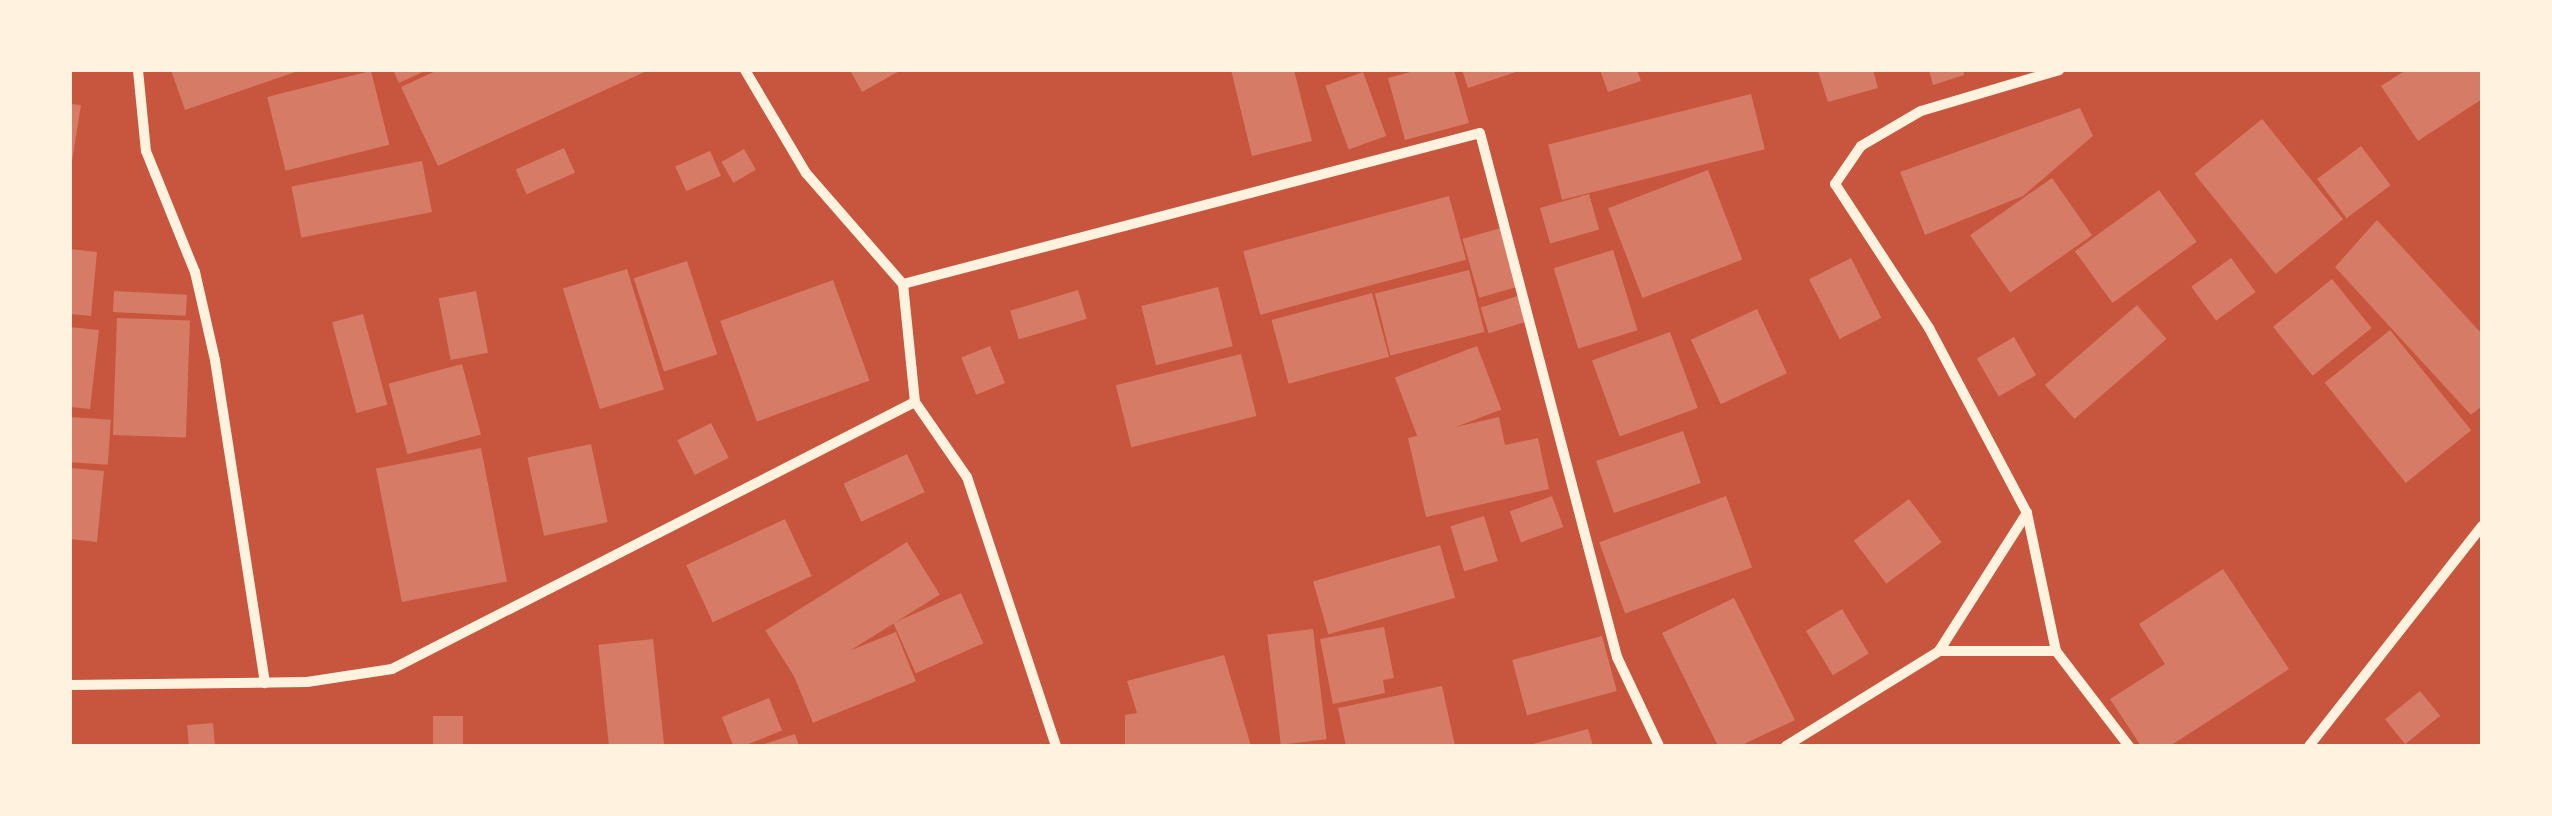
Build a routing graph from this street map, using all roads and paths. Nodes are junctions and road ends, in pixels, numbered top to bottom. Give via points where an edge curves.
1 (138, 70) edge
2 (745, 70) edge
3 (2059, 70) edge
4 (903, 284) junction
5 (915, 402) junction
6 (2027, 512) junction
7 (2482, 526) edge
8 (1939, 651) junction
9 (2056, 651) junction
10 (265, 683) junction
11 (70, 685) edge
12 (1056, 746) edge
13 (1660, 746) edge
14 (1786, 746) edge
15 (2129, 746) edge
16 (2308, 746) edge

1 - 10 street via 146,151 195,272 216,360
2 - 4 street via 806,173
3 - 6 street via 1921,112 1861,146 1836,184 1929,328
4 - 5 street
4 - 13 street via 1480,133 1618,657
5 - 10 street via 392,669
5 - 12 street via 966,477
6 - 8 street
6 - 9 street
7 - 16 street
8 - 9 street
8 - 14 street
9 - 15 street
10 - 11 street

